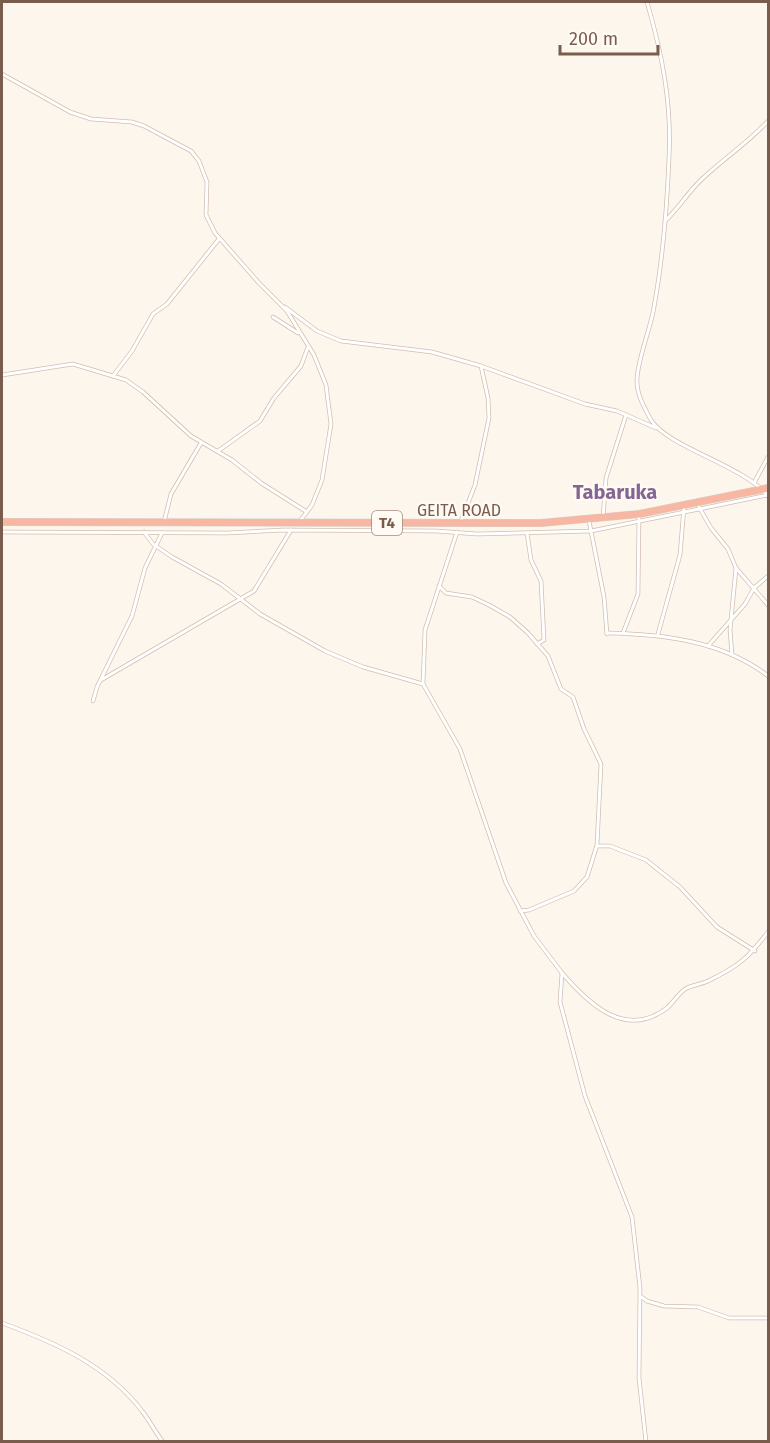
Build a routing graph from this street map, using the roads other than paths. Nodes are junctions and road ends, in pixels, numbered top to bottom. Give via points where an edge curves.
1 (647, 2) edge
2 (2, 74) edge
3 (768, 121) edge
4 (664, 222) junction
5 (219, 239) junction
6 (284, 306) junction
7 (273, 317) dead end
8 (299, 334) junction
9 (308, 347) junction
10 (481, 366) junction
11 (2, 375) edge
12 (113, 376) junction
13 (626, 415) junction
14 (659, 429) junction
15 (201, 443) junction
16 (218, 451) junction
17 (768, 457) edge
18 (754, 483) junction
19 (767, 492) edge
20 (699, 506) junction
21 (683, 509) junction
22 (307, 512) junction
23 (639, 518) junction
24 (603, 519) junction
25 (589, 521) junction
26 (2, 522) edge
27 (164, 523) junction
28 (298, 523) junction
29 (461, 523) junction
30 (291, 530) junction
31 (591, 531) junction
32 (2, 532) edge
33 (144, 532) junction
34 (457, 532) junction
35 (527, 532) junction
36 (162, 533) junction
37 (156, 546) junction
38 (736, 568) junction
39 (768, 576) edge
40 (439, 586) junction
41 (754, 588) junction
42 (240, 600) junction
43 (768, 605) edge
44 (732, 620) junction
45 (623, 633) junction
46 (658, 634) junction
47 (537, 644) junction
48 (708, 646) junction
49 (732, 656) junction
50 (768, 676) edge
51 (101, 680) junction
52 (423, 684) junction
53 (93, 701) dead end
54 (597, 846) junction
55 (520, 910) junction
56 (768, 932) edge
57 (755, 951) junction
58 (562, 973) junction
59 (640, 1296) junction
60 (768, 1318) edge
61 (2, 1323) edge
62 (163, 1442) edge
63 (646, 1442) edge

1 - 4 street via 668,88 670,155
2 - 5 street via 70,112 91,119 132,122 190,151 204,169 206,215
3 - 4 street via 704,177
4 - 14 street via 659,279 637,383 646,411
5 - 6 street
5 - 12 street via 167,304 153,314
6 - 8 street
6 - 10 street via 317,332 341,342 417,349
7 - 8 street
8 - 9 street
9 - 16 street via 301,366 260,422
9 - 22 street via 326,385 332,424 320,488
10 - 13 street
10 - 29 street via 489,417 475,485
11 - 12 street via 66,364
12 - 15 street via 133,384
13 - 14 street
13 - 24 street via 606,478
14 - 18 street
15 - 16 street
15 - 27 street via 171,494
16 - 22 street
17 - 18 street
18 - 19 street
19 - 20 highway, GEITA ROAD / T4
20 - 21 highway, GEITA ROAD / T4
20 - 38 street
21 - 23 highway, GEITA ROAD / T4
21 - 46 street via 680,555
22 - 28 street
23 - 24 highway, GEITA ROAD / T4
23 - 31 street
23 - 45 street via 638,594
24 - 25 highway, GEITA ROAD / T4
25 - 29 highway, GEITA ROAD / T4
25 - 31 street
26 - 27 highway, GEITA ROAD / T4
27 - 28 highway, GEITA ROAD / T4
28 - 29 highway, GEITA ROAD / T4
30 - 34 street
30 - 36 street
30 - 42 street via 254,591
31 - 35 street
31 - 45 street via 607,634
32 - 33 street
33 - 36 street
33 - 37 street
34 - 35 street
34 - 40 street
35 - 47 street via 531,560 541,581 544,640
36 - 37 street
37 - 42 street
37 - 51 street via 145,568 132,616
38 - 41 street
38 - 44 street
39 - 41 street
40 - 47 street via 447,593 477,599 504,613
40 - 52 street via 425,630
41 - 43 street
41 - 44 street
42 - 51 street
42 - 52 street via 338,657
44 - 48 street
44 - 49 street
45 - 46 street
46 - 48 street
47 - 54 street via 548,656 561,688 573,697 601,764
48 - 49 street
49 - 50 street
51 - 53 street
52 - 55 street via 463,755 503,876
54 - 55 street via 587,877 574,891 533,909
54 - 57 street via 610,846 646,860 725,933
55 - 58 street
56 - 57 street
57 - 58 street via 731,970 685,989 666,1008 644,1020 626,1019 597,1009
58 - 59 street via 560,1002 585,1096 632,1217
59 - 60 street via 664,1306 698,1307 729,1318
59 - 63 street via 639,1378
61 - 62 street via 56,1344 103,1371 142,1410

